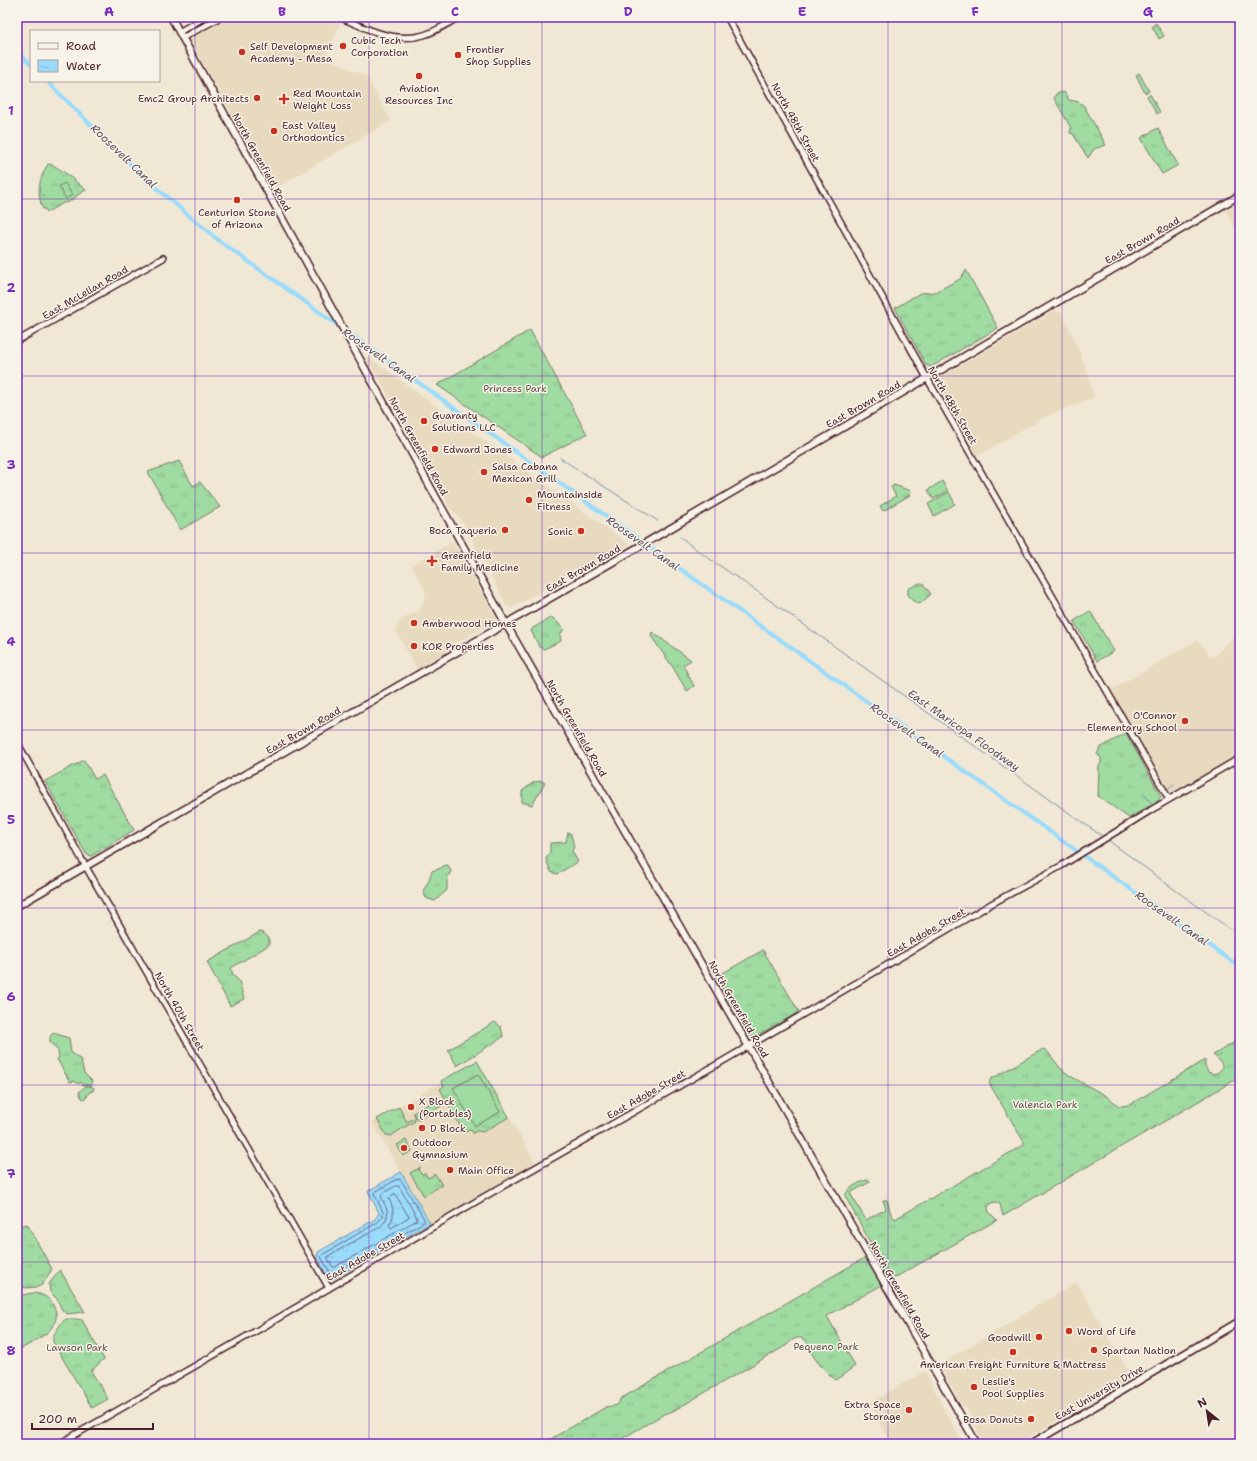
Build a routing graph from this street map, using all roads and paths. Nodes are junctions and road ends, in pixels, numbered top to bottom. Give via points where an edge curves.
1 (170, 17) edge
2 (205, 17) edge
3 (221, 17) edge
4 (339, 17) edge
5 (460, 17) edge
6 (727, 17) edge
7 (179, 32) junction
8 (182, 38) junction
9 (1240, 195) edge
10 (163, 258) dead end
11 (17, 341) edge
12 (927, 378) junction
13 (506, 624) junction
14 (17, 742) edge
15 (1240, 758) edge
16 (1169, 799) junction
17 (86, 867) junction
18 (17, 906) edge
19 (748, 1046) junction
20 (329, 1288) junction
21 (1240, 1321) edge
22 (59, 1444) edge
23 (977, 1444) edge
24 (1031, 1444) edge

1 - 7 main road, North Greenfield Road
2 - 7 street
3 - 8 street
4 - 5 street via 378,33 402,38 424,35
6 - 12 street, North 48th Street
7 - 8 main road, North Greenfield Road
8 - 13 main road, North Greenfield Road
9 - 12 main road, East Brown Road
10 - 11 street, East McLellan Road
12 - 13 main road, East Brown Road
12 - 16 street, North 48th Street
13 - 17 main road, East Brown Road
13 - 19 main road, North Greenfield Road
14 - 17 street, North 40th Street
15 - 16 street, East Adobe Street
16 - 19 street, East Adobe Street via 1048,874 980,910
17 - 18 main road, East Brown Road
17 - 20 street, North 40th Street
19 - 20 street, East Adobe Street
19 - 23 main road, North Greenfield Road
20 - 22 street, East Adobe Street
21 - 24 main road, East University Drive

